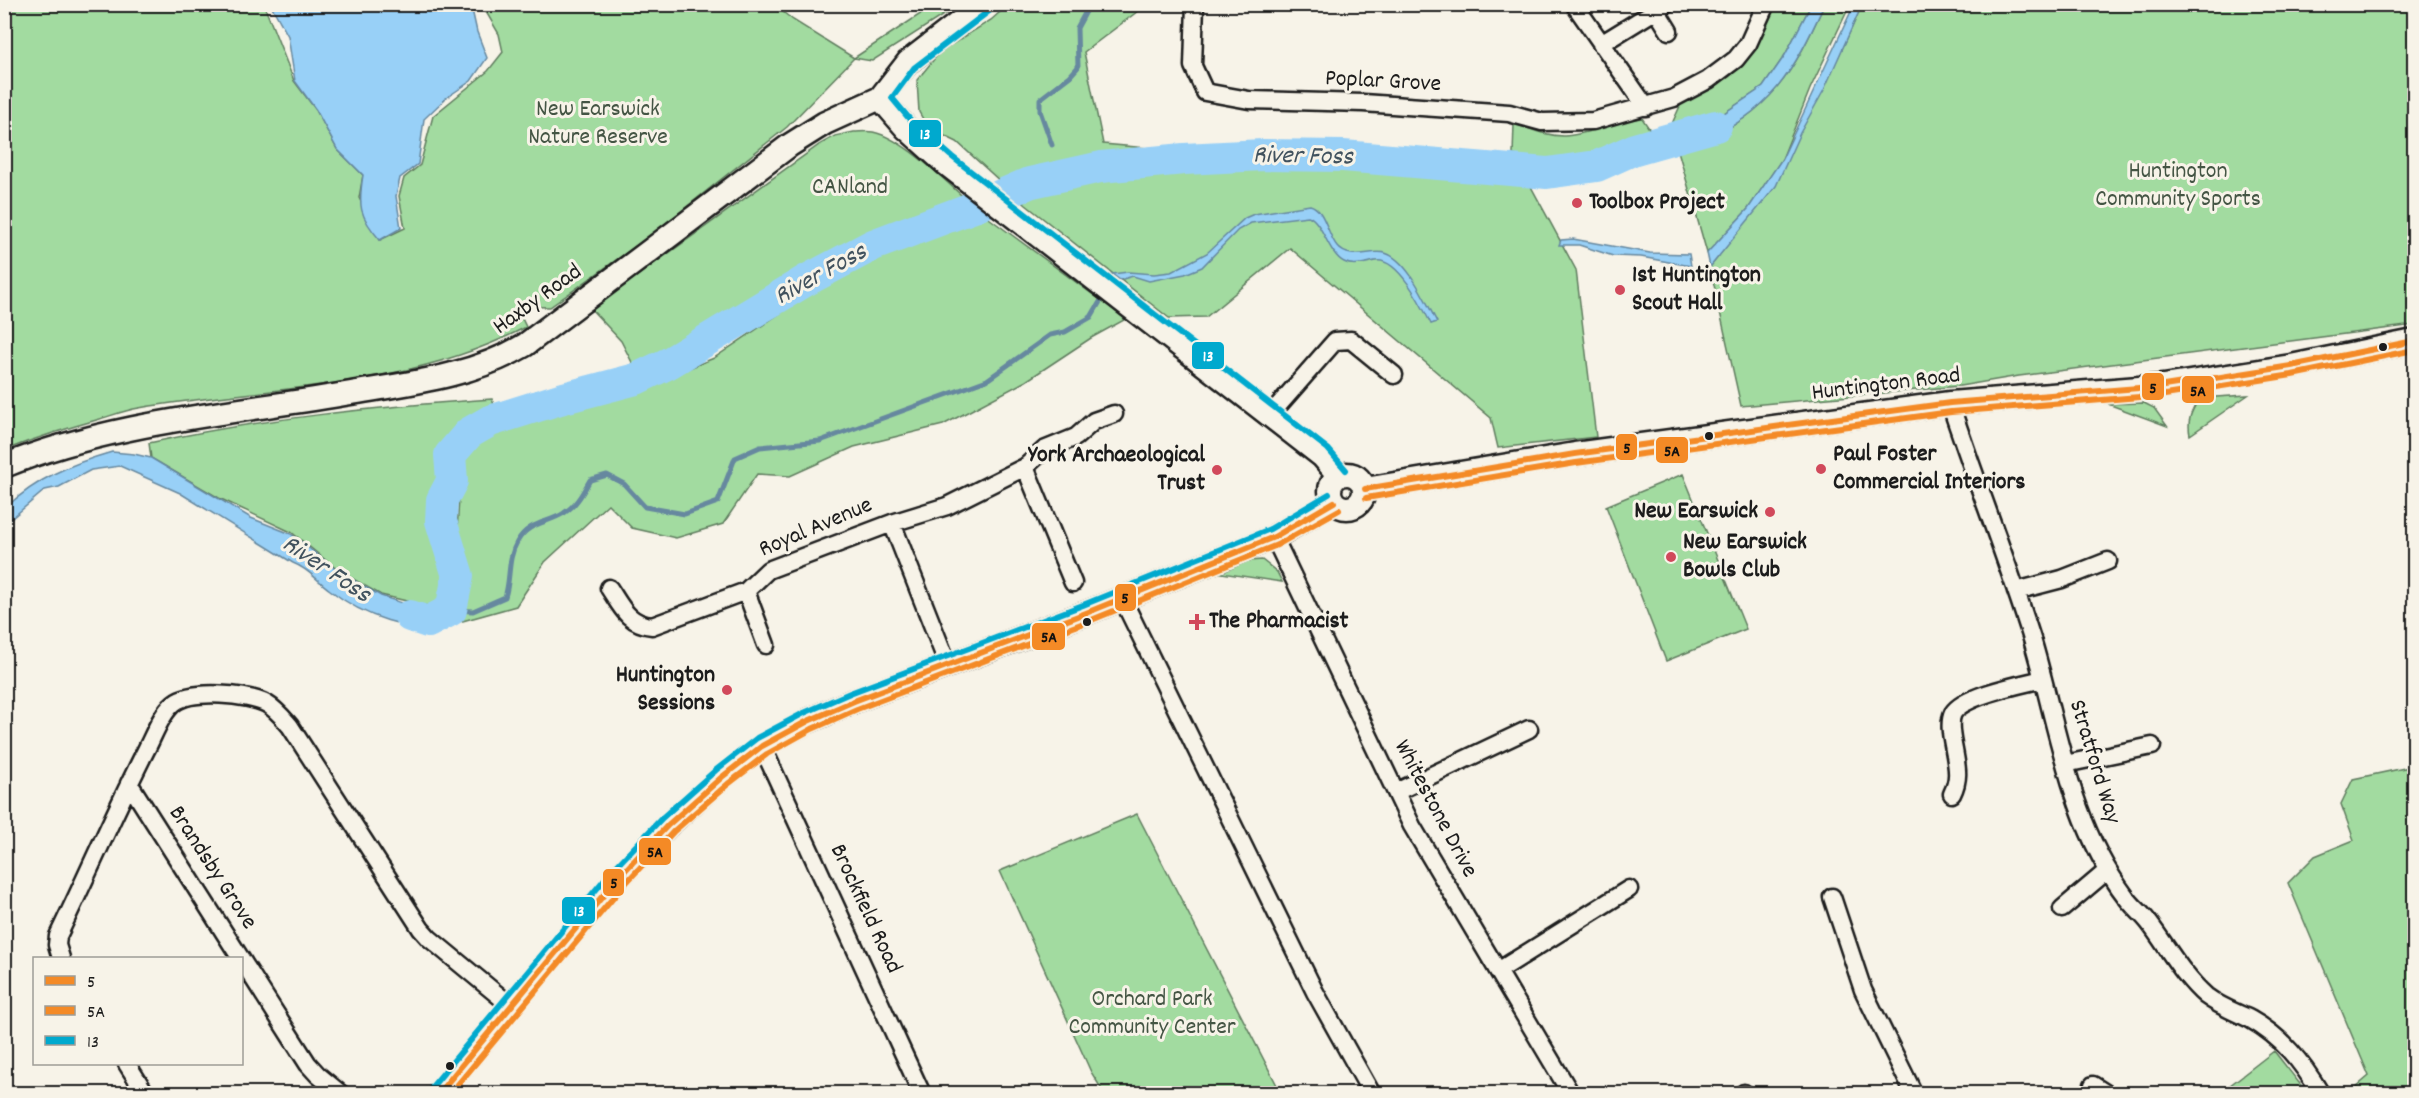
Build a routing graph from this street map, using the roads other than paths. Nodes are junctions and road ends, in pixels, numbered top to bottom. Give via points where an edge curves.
1 (983, 4) edge
2 (1196, 4) edge
3 (1574, 4) edge
4 (1766, 4) edge
5 (1661, 8) edge
6 (1669, 31) dead end
7 (1601, 44) junction
8 (880, 98) junction
9 (1646, 107) junction
10 (2415, 341) edge
11 (1394, 375) dead end
12 (1950, 403) junction
13 (1114, 414) dead end
14 (1270, 415) junction
15 (4, 465) edge
16 (1025, 467) junction
17 (1339, 476) junction
18 (1365, 489) junction
19 (1334, 502) junction
20 (892, 523) junction
21 (1274, 537) junction
22 (2108, 561) dead end
23 (1073, 583) dead end
24 (609, 588) dead end
25 (746, 591) junction
26 (2016, 591) junction
27 (1122, 598) junction
28 (766, 645) dead end
29 (948, 665) junction
30 (2043, 679) junction
31 (1528, 729) dead end
32 (762, 746) junction
33 (2152, 746) dead end
34 (2065, 764) junction
35 (129, 783) junction
36 (1396, 792) junction
37 (1952, 794) dead end
38 (2108, 870) junction
39 (1629, 889) dead end
40 (1832, 897) dead end
41 (2062, 909) dead end
42 (62, 957) edge
43 (240, 957) edge
44 (243, 962) edge
45 (1498, 971) junction
46 (510, 1005) junction
47 (128, 1065) edge
48 (146, 1094) edge
49 (341, 1094) edge
50 (438, 1094) edge
51 (922, 1094) edge
52 (1372, 1094) edge
53 (1571, 1094) edge
54 (1914, 1094) edge
55 (2321, 1094) edge

1 - 8 street, Haxby Road via 908,62
2 - 9 street, Poplar Grove via 1193,66 1205,92 1249,100 1509,113 1542,122 1593,121
3 - 7 street
4 - 9 street via 1748,44 1736,59 1708,80
5 - 6 street
5 - 7 street
7 - 9 street
8 - 14 street via 945,163
8 - 15 street, Haxby Road via 825,123 790,145 500,360 421,381 143,426
10 - 12 street, Huntington Road via 2164,386
11 - 14 street via 1351,340 1335,341
12 - 18 street, Huntington Road via 1566,455
12 - 26 street, Stratford Way
13 - 16 street, Royal Avenue via 1094,421 1076,437 1044,450
14 - 17 street via 1322,456
16 - 20 street, Royal Avenue via 947,506
16 - 23 street
17 - 18 street via 1357,477
17 - 19 street via 1331,486
18 - 19 street via 1362,500 1350,508
19 - 21 street
20 - 25 street, Royal Avenue via 768,570
20 - 29 street
21 - 27 street
21 - 36 street, Whitestone Drive
22 - 26 street
24 - 25 street, Royal Avenue via 629,618 652,626
25 - 28 street
26 - 30 street, Stratford Way
27 - 29 street
27 - 52 street via 1316,992
29 - 32 street via 808,721
30 - 34 street, Stratford Way
30 - 37 street via 1984,696 1964,704 1953,714 1950,733 1959,774
31 - 36 street
32 - 46 street via 668,825
32 - 51 street, Brockfield Road
33 - 34 street
34 - 38 street, Stratford Way via 2079,810
35 - 42 street via 58,936
35 - 43 street, Brandsby Grove
35 - 46 street via 174,703 199,694 254,699 267,704 290,726 421,929
36 - 45 street, Whitestone Drive via 1417,835
38 - 41 street
38 - 55 street, Stratford Way via 2206,996 2287,1045
39 - 45 street
40 - 54 street via 1863,990
44 - 49 street, Brandsby Grove via 308,1064
45 - 53 street, Whitestone Drive
46 - 50 street
47 - 48 street

